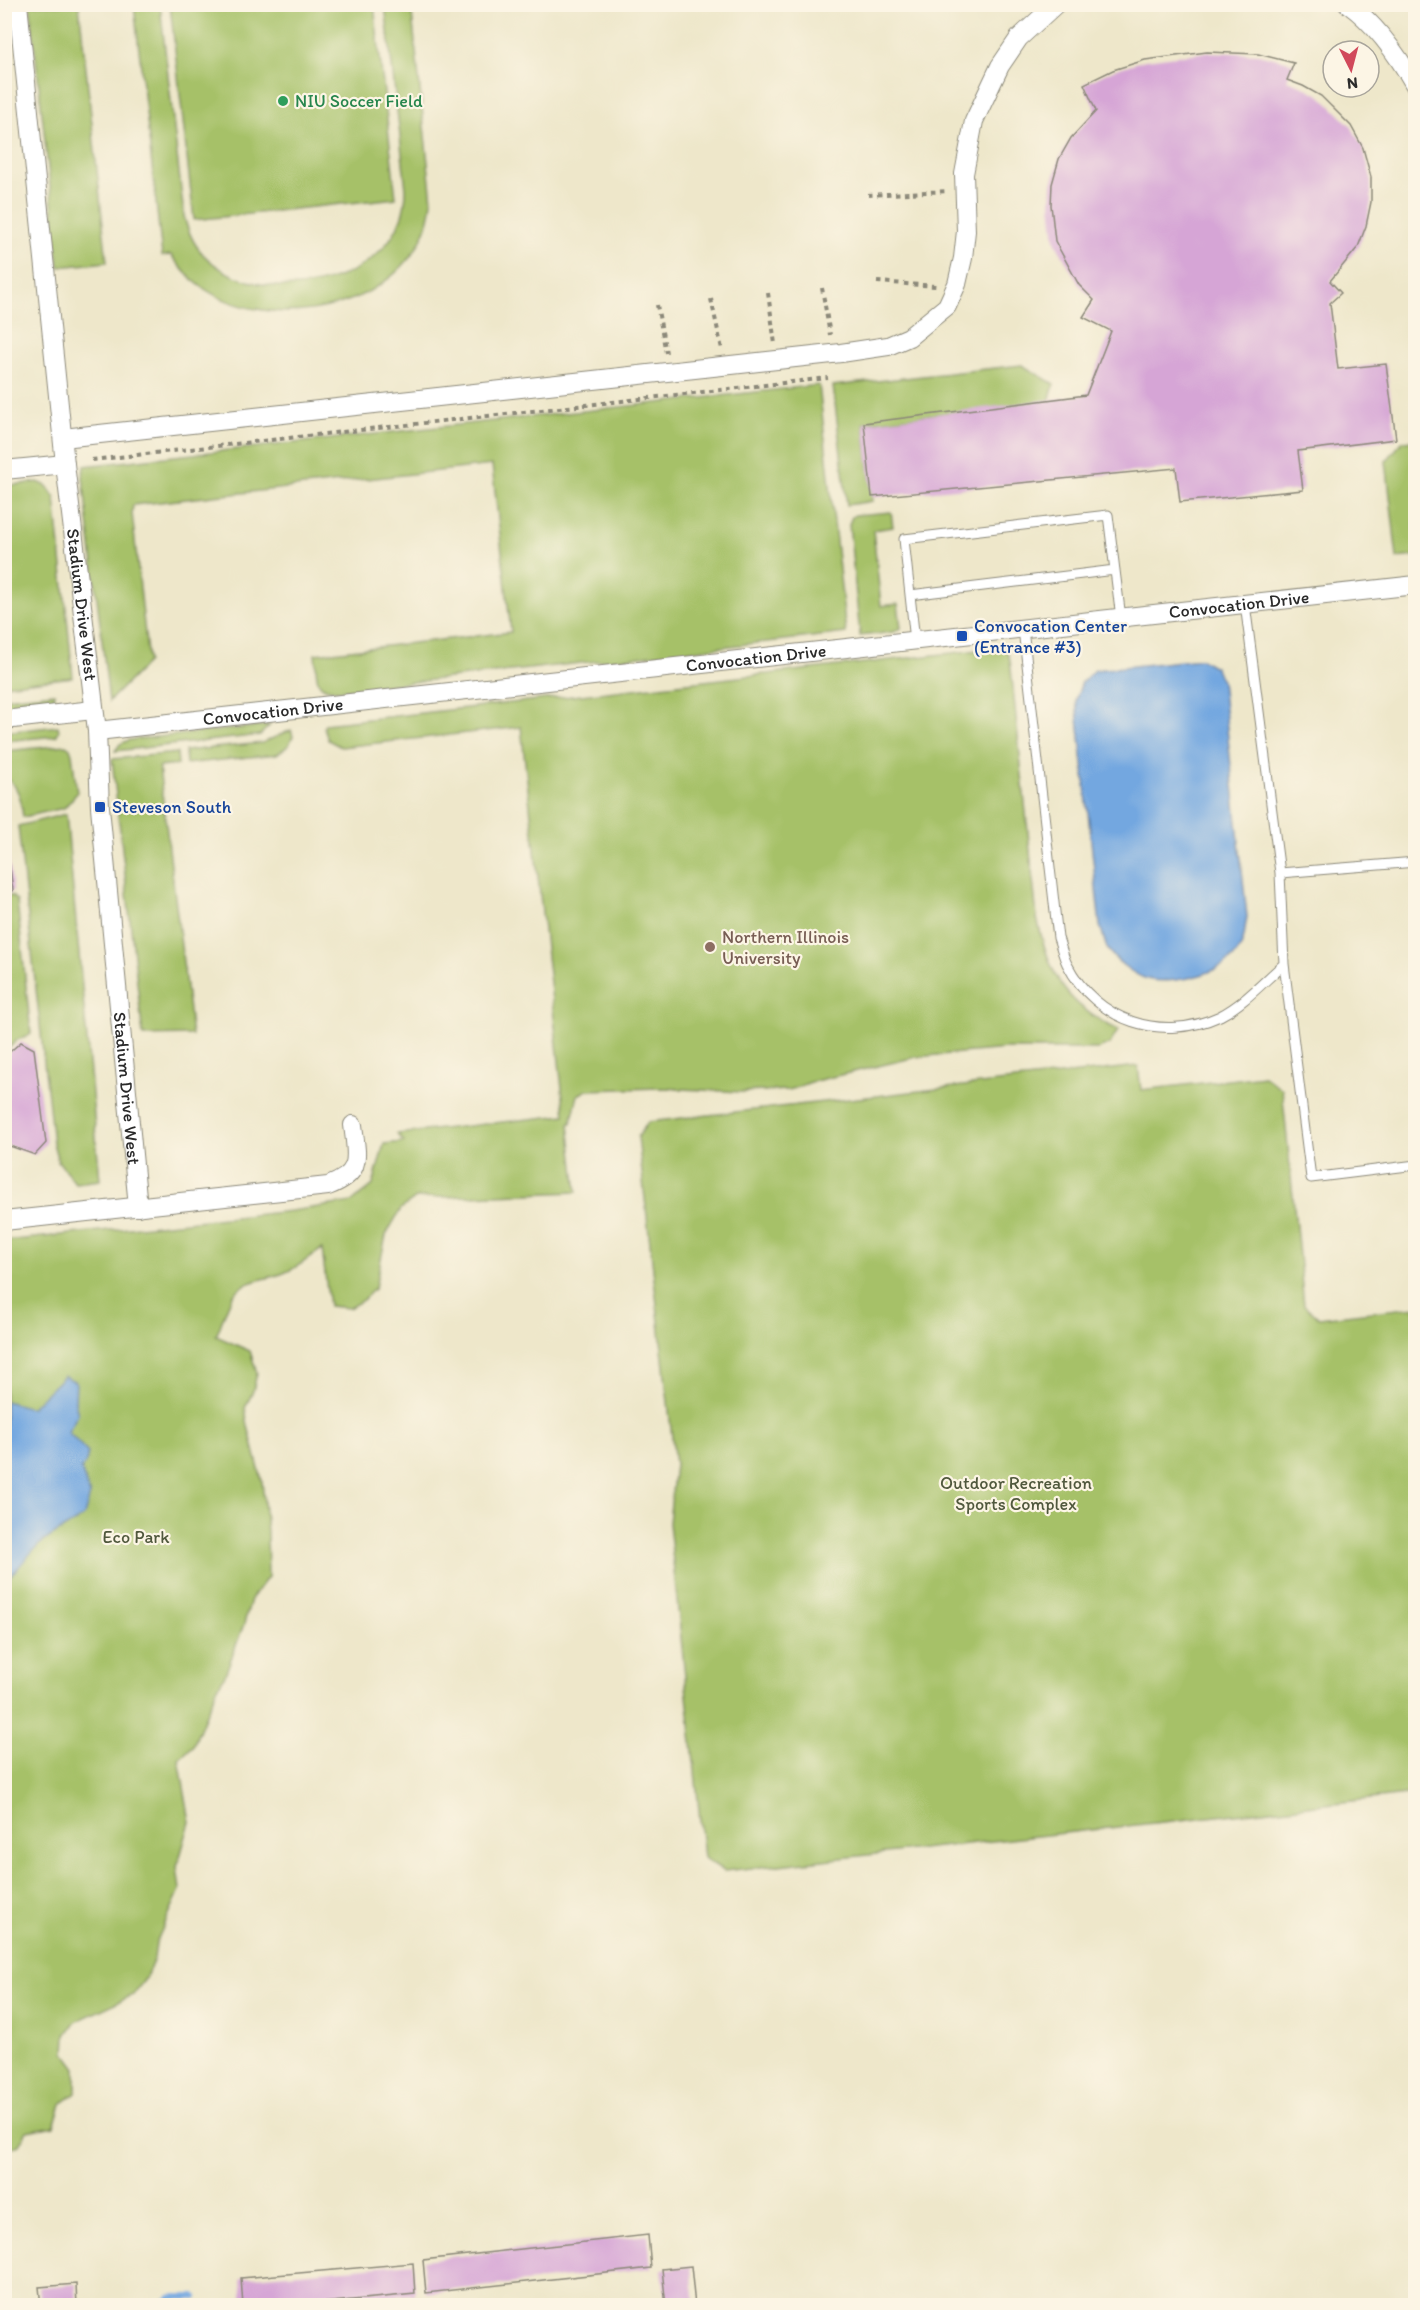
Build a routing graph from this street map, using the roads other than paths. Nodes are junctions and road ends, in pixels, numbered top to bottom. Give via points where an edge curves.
1 (18, 4) edge
2 (1056, 4) edge
3 (1348, 4) edge
4 (1416, 87) edge
5 (63, 438) junction
6 (65, 464) junction
7 (4, 470) edge
8 (1115, 570) junction
9 (1416, 585) edge
10 (910, 595) junction
11 (1245, 604) junction
12 (1121, 618) junction
13 (1023, 629) junction
14 (915, 641) junction
15 (93, 710) junction
16 (4, 720) edge
17 (97, 731) junction
18 (1416, 862) edge
19 (1280, 873) junction
20 (1284, 964) junction
21 (353, 1125) dead end
22 (1416, 1165) edge
23 (138, 1207) junction
24 (4, 1221) edge

1 - 5 street, Stadium Drive West
2 - 5 street via 1019,38 985,95 967,148 963,199 966,231 957,284 947,306 909,337 888,346 842,353
3 - 4 street via 1401,61
5 - 6 street, Stadium Drive West
6 - 7 street
6 - 15 street, Stadium Drive West
8 - 10 lane
8 - 10 lane via 1108,515 904,539
8 - 12 lane
9 - 11 street, Convocation Drive
10 - 14 lane
11 - 12 street, Convocation Drive
11 - 19 lane
12 - 13 street, Convocation Drive
13 - 14 street, Convocation Drive
13 - 20 lane via 1058,938 1066,962 1080,984 1112,1014 1170,1028 1222,1014
14 - 17 street, Convocation Drive
15 - 16 street
15 - 17 street, Stadium Drive West
17 - 23 street, Stadium Drive West via 100,807
18 - 19 lane
19 - 20 lane
20 - 22 lane via 1311,1178
21 - 23 street via 354,1169 346,1179 328,1186
23 - 24 street

